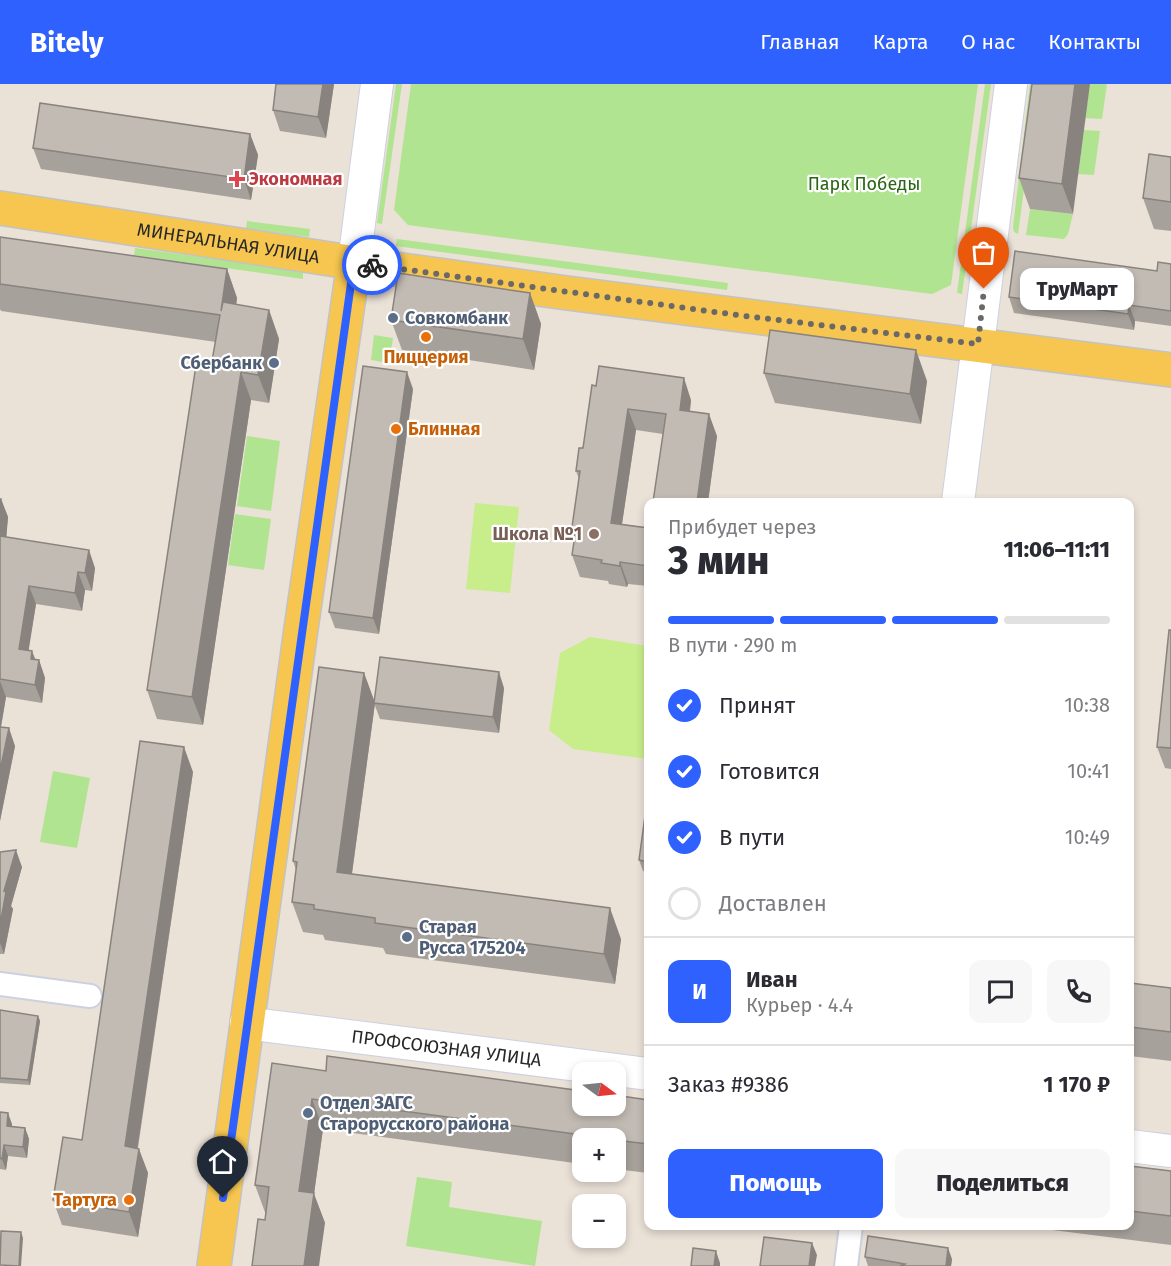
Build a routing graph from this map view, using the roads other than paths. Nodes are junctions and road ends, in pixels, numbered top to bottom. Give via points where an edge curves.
1 (377, 84) edge
2 (1011, 84) edge
3 (0, 208) edge
4 (354, 262) junction
5 (978, 344) junction
6 (1171, 370) edge
7 (959, 498) edge
8 (0, 984) edge
9 (90, 996) dead end
10 (246, 1023) junction
11 (644, 1073) edge
12 (1134, 1146) edge
13 (1171, 1151) edge
14 (850, 1230) edge
15 (214, 1266) edge
16 (846, 1266) edge

1 - 4 street
2 - 5 street
3 - 4 main road, МИНЕРАЛЬНАЯ УЛИЦА
4 - 5 main road, МИНЕРАЛЬНАЯ УЛИЦА
4 - 10 main road
5 - 6 main road, МИНЕРАЛЬНАЯ УЛИЦА
5 - 7 street
8 - 9 street
10 - 11 street, ПРОФСОЮЗНАЯ УЛИЦА
10 - 15 main road
12 - 13 street
14 - 16 street

